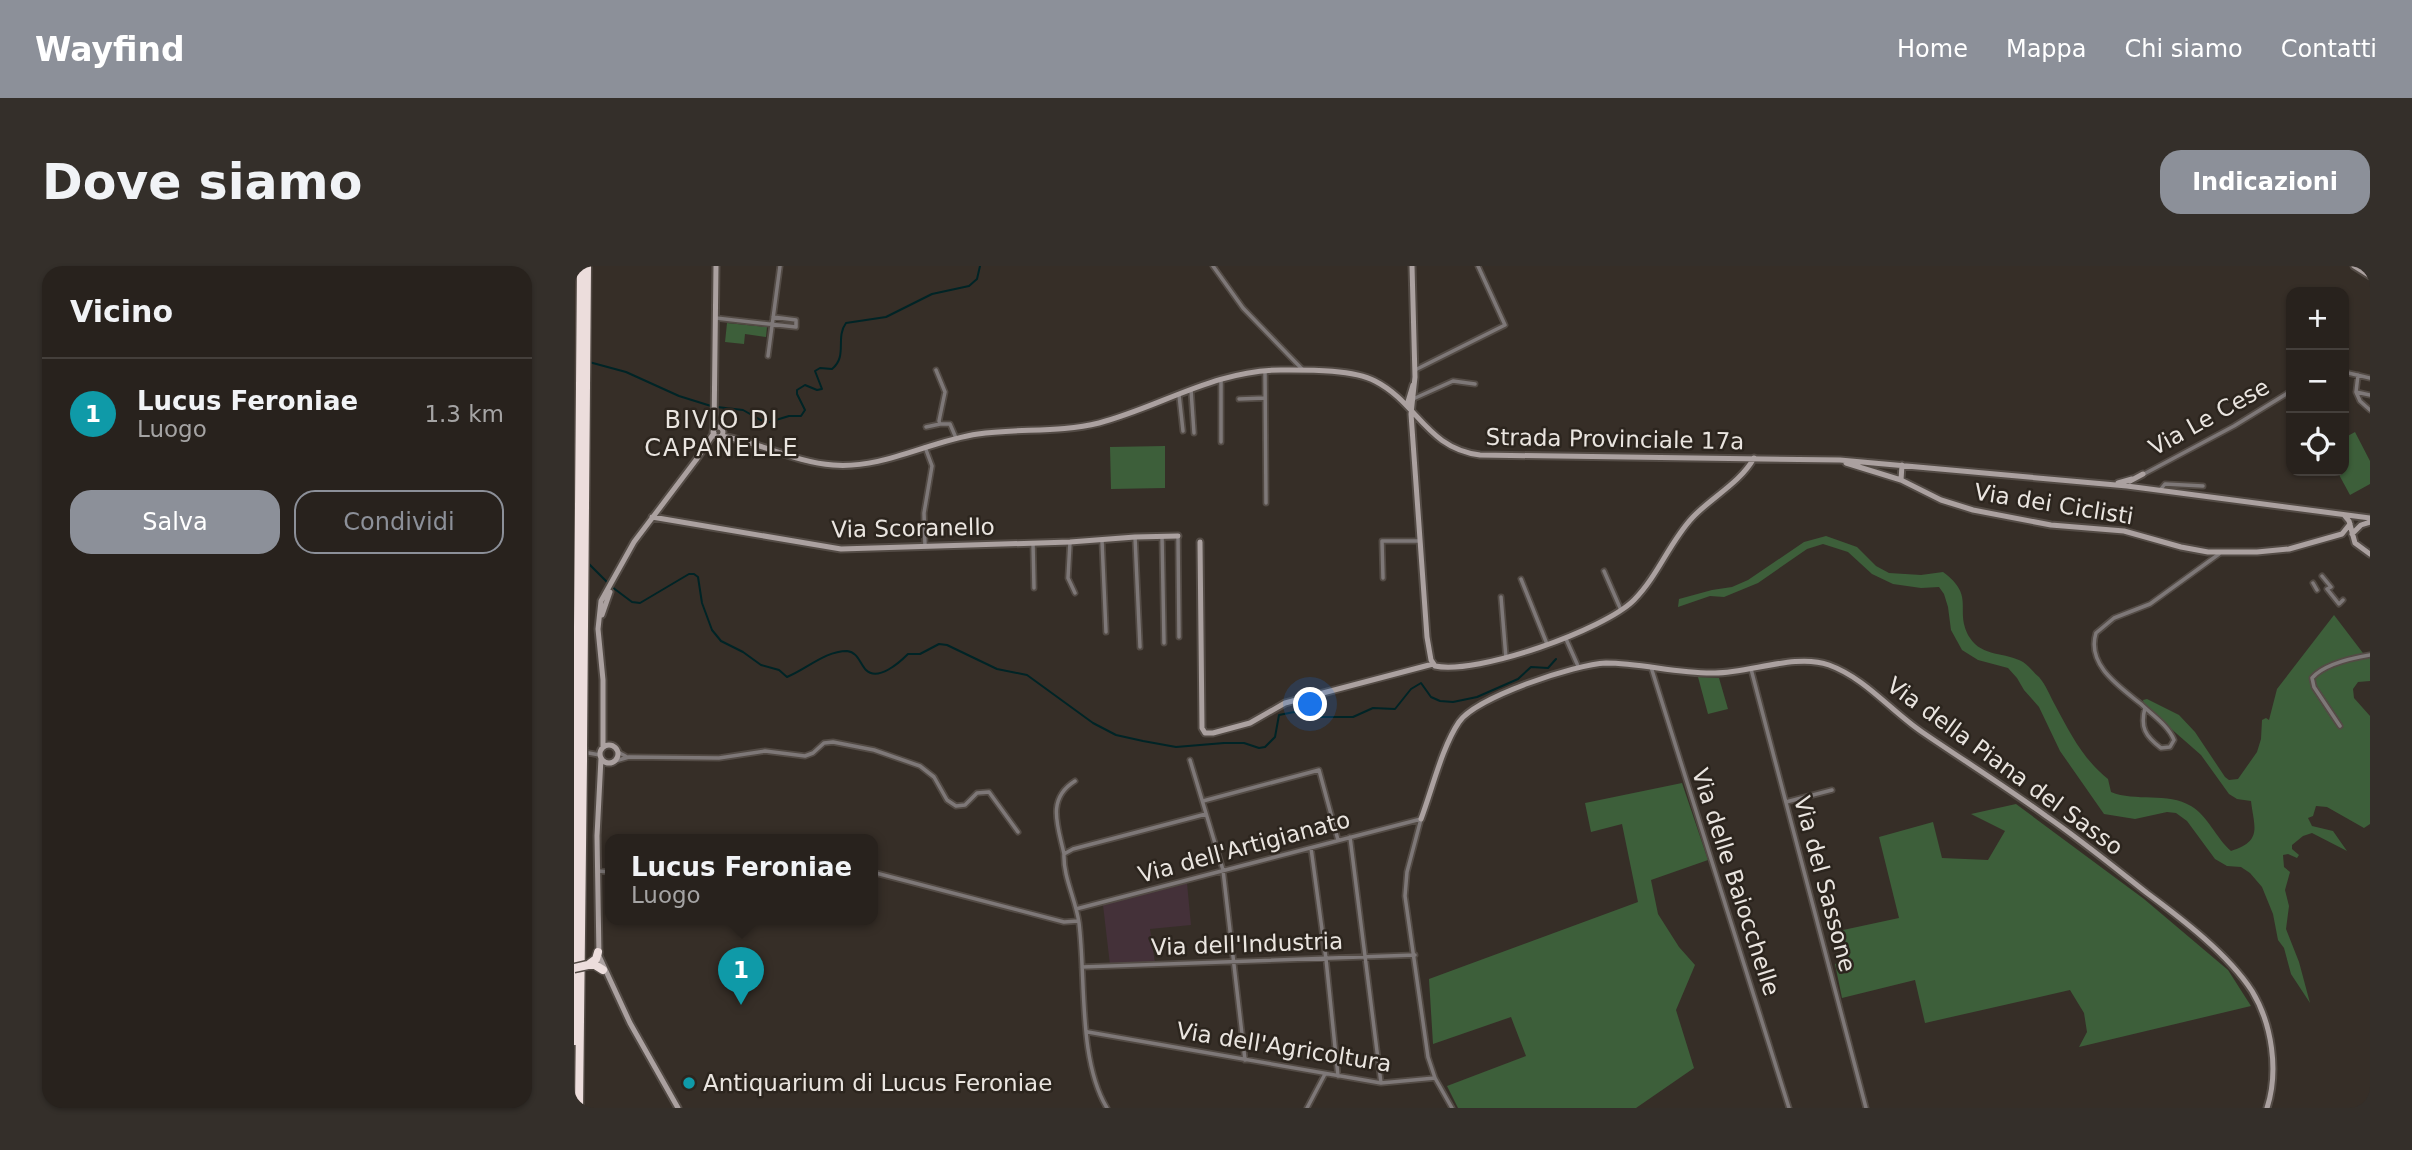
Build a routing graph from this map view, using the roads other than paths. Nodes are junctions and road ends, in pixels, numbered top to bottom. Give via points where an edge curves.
1 (581, 266) edge
2 (587, 266) edge
3 (716, 266) edge
4 (780, 266) edge
5 (1213, 266) edge
6 (1412, 266) edge
7 (1478, 266) edge
8 (2354, 266) edge
9 (2370, 276) edge
10 (773, 317) junction
11 (716, 318) junction
12 (772, 324) junction
13 (583, 355) junction
14 (768, 356) dead end
15 (583, 366) junction
16 (936, 370) dead end
17 (1265, 370) junction
18 (1415, 370) junction
19 (1304, 371) junction
20 (2349, 373) edge
21 (2358, 375) junction
22 (1221, 378) junction
23 (2370, 378) edge
24 (1415, 382) junction
25 (1475, 384) dead end
26 (1191, 388) junction
27 (2356, 392) junction
28 (1179, 393) junction
29 (2286, 394) edge
30 (2370, 395) edge
31 (1265, 398) junction
32 (1239, 399) dead end
33 (1413, 399) junction
34 (1409, 408) junction
35 (2370, 410) edge
36 (940, 424) junction
37 (926, 427) dead end
38 (1183, 431) dead end
39 (719, 433) junction
40 (1194, 433) dead end
41 (956, 438) junction
42 (1221, 442) dead end
43 (925, 447) junction
44 (1754, 458) junction
45 (1840, 460) junction
46 (1902, 466) junction
47 (2143, 474) junction
48 (2132, 479) junction
49 (1901, 480) junction
50 (2111, 484) junction
51 (2203, 485) dead end
52 (2128, 486) junction
53 (2145, 488) junction
54 (2160, 490) junction
55 (1266, 503) dead end
56 (2341, 514) junction
57 (2358, 516) junction
58 (652, 517) junction
59 (2370, 520) edge
60 (2350, 524) junction
61 (2358, 527) junction
62 (2341, 534) junction
63 (1162, 536) junction
64 (1178, 536) joint
65 (1135, 537) junction
66 (2353, 537) junction
67 (1102, 541) junction
68 (1421, 541) junction
69 (1069, 542) junction
70 (1200, 542) dead end
71 (1032, 543) junction
72 (925, 546) junction
73 (2221, 552) junction
74 (582, 553) junction
75 (2370, 554) edge
76 (1604, 570) dead end
77 (2322, 576) dead end
78 (1383, 579) dead end
79 (1521, 579) dead end
80 (2312, 583) dead end
81 (1034, 588) dead end
82 (2317, 590) dead end
83 (1075, 593) dead end
84 (1501, 597) dead end
85 (2343, 600) dead end
86 (1621, 611) junction
87 (1105, 632) dead end
88 (1179, 637) dead end
89 (1566, 639) junction
90 (1164, 643) dead end
91 (1547, 644) junction
92 (1140, 647) dead end
93 (2370, 655) edge
94 (1506, 658) junction
95 (1433, 664) junction
96 (1578, 666) junction
97 (1651, 667) junction
98 (1751, 669) junction
99 (2145, 708) junction
100 (2340, 726) dead end
101 (603, 733) junction
102 (612, 745) junction
103 (618, 752) junction
104 (578, 753) edge
105 (601, 753) junction
106 (629, 757) junction
107 (1190, 760) dead end
108 (612, 762) junction
109 (600, 776) junction
110 (1075, 781) dead end
111 (1832, 790) dead end
112 (1202, 801) junction
113 (1786, 802) junction
114 (1206, 814) junction
115 (1421, 818) junction
116 (1018, 832) dead end
117 (1350, 837) junction
118 (1338, 840) junction
119 (1310, 848) junction
120 (1064, 854) junction
121 (1223, 870) junction
122 (597, 871) junction
123 (605, 872) edge
124 (878, 874) edge
125 (1076, 909) junction
126 (1078, 921) junction
127 (1415, 956) junction
128 (1366, 957) junction
129 (1326, 959) junction
130 (597, 962) junction
131 (1235, 962) junction
132 (1082, 967) junction
133 (574, 968) edge
134 (1088, 1032) junction
135 (574, 1041) edge
136 (1245, 1060) junction
137 (1325, 1073) junction
138 (1338, 1076) junction
139 (1435, 1078) junction
140 (1381, 1083) junction
141 (579, 1108) edge
142 (678, 1108) edge
143 (1107, 1108) edge
144 (1307, 1108) edge
145 (1452, 1108) edge
146 (1789, 1108) edge
147 (1866, 1108) edge
148 (2267, 1108) edge

1 - 13 highway
2 - 13 highway
3 - 11 street
4 - 10 street
5 - 19 street via 1243,308
6 - 18 street
7 - 18 street via 1505,325
8 - 9 street
10 - 12 street
10 - 12 street via 796,320 796,327
11 - 12 street
11 - 39 street via 715,415
12 - 14 street
13 - 15 highway
15 - 74 highway
15 - 74 highway
16 - 36 street via 945,391
17 - 19 street, Strada Provinciale 17a
17 - 22 street, Strada Provinciale 17a
17 - 31 street
18 - 24 street
19 - 34 street, Strada Provinciale 17a via 1366,377
20 - 21 street
21 - 23 street
21 - 27 street
22 - 26 street, Strada Provinciale 17a
22 - 42 street
24 - 33 street
24 - 34 street
25 - 33 street via 1453,381
26 - 28 street, Strada Provinciale 17a
26 - 40 street
27 - 30 street
27 - 35 street
28 - 38 street
28 - 41 street, Strada Provinciale 17a via 1094,424
29 - 47 street, Via Le Cese
31 - 32 street
31 - 55 street
33 - 34 street
34 - 44 street, Strada Provinciale 17a via 1444,444 1472,454
34 - 68 street
36 - 37 street
36 - 41 street via 950,423
39 - 43 street, Strada Provinciale 17a via 800,459 840,466 873,463
39 - 58 street
41 - 43 street, Strada Provinciale 17a
43 - 72 street via 932,466 924,515
44 - 45 street, Strada Provinciale 17a
44 - 86 street via 1743,474 1691,519 1644,589
45 - 46 street, Strada Provinciale 17a
45 - 49 street, Via dei Ciclisti
46 - 49 street
46 - 50 street, Strada Provinciale 17a
47 - 48 street
47 - 52 street
47 - 53 street via 2140,483
48 - 50 street
48 - 52 street
49 - 73 street, Via dei Ciclisti via 1973,510 2056,526 2124,531 2188,549
50 - 52 street, Strada Provinciale 17a
51 - 54 street via 2165,484
52 - 53 street, Strada Provinciale 17a
53 - 54 street, Strada Provinciale 17a
54 - 56 street, Strada Provinciale 17a
56 - 57 street, Strada Provinciale 17a
56 - 60 street
57 - 59 street, Strada Provinciale 17a
57 - 61 street
57 - 66 street
58 - 72 street, Via Scoranello via 834,549
58 - 101 street via 614,580 602,615
59 - 61 street
60 - 62 street
60 - 66 street
61 - 66 street
62 - 66 street
62 - 73 street, Via dei Ciclisti via 2283,550
63 - 64 street, Via Scoranello
63 - 65 street, Via Scoranello
63 - 90 street
64 - 88 street
65 - 67 street, Via Scoranello
65 - 92 street
66 - 75 street
67 - 69 street, Via Scoranello
67 - 87 street
68 - 78 street via 1382,541
68 - 95 street
69 - 71 street, Via Scoranello
69 - 83 street via 1068,578
70 - 95 street via 1205,733 1247,723 1287,702
71 - 72 street, Via Scoranello
71 - 81 street
73 - 99 street via 2150,604 2115,618 2095,635 2097,657 2105,673
74 - 104 highway
74 - 104 highway
76 - 86 street
77 - 85 street via 2339,604
79 - 91 street
80 - 82 street
84 - 94 street
86 - 89 street
89 - 91 street
89 - 96 street
91 - 94 street
93 - 100 street via 2345,661 2312,678
94 - 95 street via 1457,666
96 - 97 street, Via della Piana del Sasso
96 - 115 street, Via della Piana del Sasso via 1506,692 1465,714 1453,732
97 - 98 street, Via della Piana del Sasso via 1707,673
97 - 146 street, Via delle Baiocchelle
98 - 113 street, Via del Sassone
98 - 148 street, Via della Piana del Sasso via 1809,662 1846,673 1915,727 2067,831 2195,932 2244,980 2260,1007 2272,1059
99 - 99 street via 2172,734 2170,747 2161,748 2146,736
101 - 102 street
101 - 105 street
102 - 103 street
102 - 105 street
103 - 106 street
103 - 108 street
104 - 105 street
104 - 135 highway
104 - 141 highway
105 - 108 street
105 - 109 street
106 - 108 street
106 - 116 street via 719,758 762,751 805,756 833,741 920,766 934,777 948,801 958,806 966,805 977,793 989,792
107 - 112 street
108 - 109 street
109 - 122 street
110 - 120 street via 1057,797
111 - 113 street
112 - 114 street
112 - 118 street via 1318,771
113 - 147 street, Via del Sassone
114 - 120 street
114 - 121 street
115 - 117 street, Via dell'Artigianato
115 - 127 street, Via dell'Agricoltura via 1405,884
117 - 118 street, Via dell'Artigianato
117 - 128 street
118 - 119 street, Via dell'Artigianato
119 - 121 street, Via dell'Artigianato
119 - 129 street
120 - 125 street
121 - 125 street, Via dell'Artigianato
121 - 131 street
122 - 123 street
122 - 130 street
124 - 126 street via 1064,922
125 - 126 street
126 - 132 street
127 - 128 street, Via dell'Industria
127 - 139 street, Via dell'Agricoltura via 1427,1053
128 - 129 street, Via dell'Industria
128 - 140 street
129 - 131 street, Via dell'Industria
129 - 138 street
130 - 133 highway, bridge
130 - 142 street
131 - 132 street, Via dell'Industria
131 - 136 street
132 - 134 street
134 - 136 street, Via dell'Agricoltura
134 - 143 street via 1093,1076
136 - 137 street, Via dell'Agricoltura
137 - 138 street, Via dell'Agricoltura
137 - 144 street
138 - 140 street, Via dell'Agricoltura
139 - 140 street, Via dell'Agricoltura
139 - 145 street

